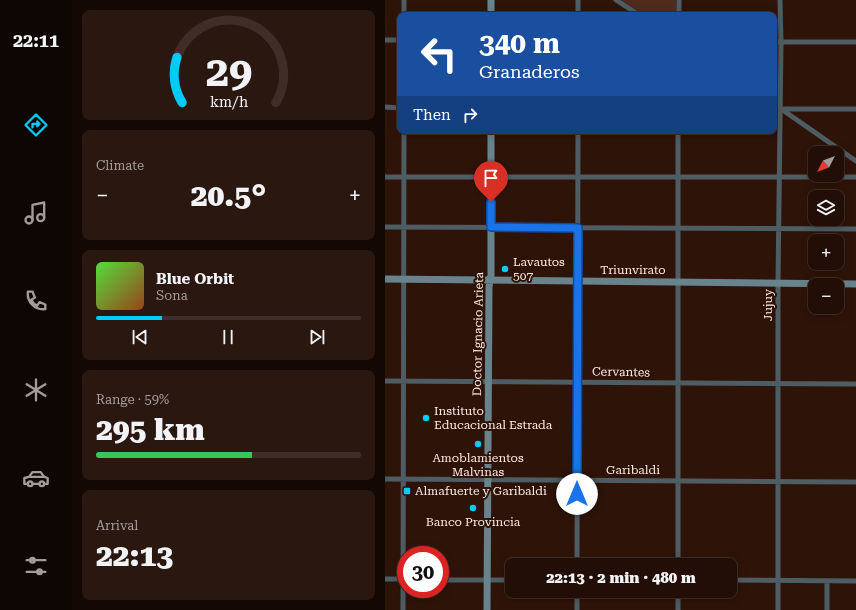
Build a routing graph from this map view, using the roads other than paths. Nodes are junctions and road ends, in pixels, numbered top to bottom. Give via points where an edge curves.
1 (404, 0) edge
2 (491, 0) edge
3 (578, 0) edge
4 (616, 0) edge
5 (679, 0) edge
6 (780, 0) edge
7 (404, 12) edge
8 (491, 12) edge
9 (578, 12) edge
10 (634, 12) edge
11 (679, 12) edge
12 (385, 40) edge
13 (397, 40) edge
14 (777, 42) edge
15 (781, 42) junction
16 (856, 42) edge
17 (777, 106) edge
18 (385, 108) edge
19 (397, 108) edge
20 (780, 109) junction
21 (856, 109) edge
22 (404, 134) edge
23 (491, 134) edge
24 (578, 134) edge
25 (678, 134) edge
26 (856, 161) edge
27 (385, 177) edge
28 (404, 177) junction
29 (491, 177) junction
30 (578, 177) junction
31 (779, 177) junction
32 (856, 177) edge
33 (678, 178) junction
34 (385, 227) edge
35 (404, 227) junction
36 (491, 227) junction
37 (578, 228) junction
38 (677, 229) junction
39 (779, 229) junction
40 (856, 229) edge
41 (385, 279) edge
42 (404, 280) junction
43 (490, 281) junction
44 (577, 281) junction
45 (677, 282) junction
46 (778, 283) junction
47 (856, 284) edge
48 (385, 381) edge
49 (403, 381) junction
50 (488, 382) junction
51 (577, 382) junction
52 (678, 383) junction
53 (778, 383) junction
54 (856, 384) edge
55 (385, 479) edge
56 (489, 479) junction
57 (403, 480) junction
58 (577, 480) junction
59 (678, 480) junction
60 (777, 481) junction
61 (856, 482) edge
62 (404, 546) edge
63 (577, 558) edge
64 (678, 558) edge
65 (385, 579) edge
66 (397, 579) edge
67 (449, 580) edge
68 (487, 580) junction
69 (505, 580) edge
70 (737, 580) edge
71 (778, 580) junction
72 (827, 581) junction
73 (856, 581) edge
74 (404, 598) edge
75 (577, 598) edge
76 (677, 598) edge
77 (403, 610) edge
78 (487, 610) edge
79 (577, 610) edge
80 (677, 610) edge
81 (778, 610) edge
82 (827, 610) edge

1 - 7 street
2 - 8 street
3 - 9 street
4 - 10 street
5 - 11 street
6 - 15 street, Jujuy
12 - 13 street
14 - 15 street
15 - 16 street
15 - 20 street, Jujuy
17 - 20 street
18 - 19 street
20 - 21 street
20 - 26 street
20 - 31 street, Jujuy
22 - 28 street
23 - 29 street, Doctor Ignacio Arieta
24 - 30 street
25 - 33 street
27 - 28 street
28 - 29 street
28 - 35 street
29 - 30 street
29 - 36 street, Doctor Ignacio Arieta
30 - 33 street
30 - 37 street
31 - 32 street
31 - 33 street
31 - 39 street, Jujuy
33 - 38 street
34 - 35 street
35 - 36 street
35 - 42 street
36 - 37 street
36 - 43 street, Doctor Ignacio Arieta
37 - 38 street
37 - 44 street
38 - 39 street
38 - 45 street
39 - 40 street
39 - 46 street, Jujuy
41 - 42 street, Triunvirato
42 - 43 street, Triunvirato
42 - 49 street
43 - 44 street, Triunvirato
43 - 50 street, Doctor Ignacio Arieta
44 - 45 street, Triunvirato
44 - 51 street
45 - 46 street, Triunvirato
45 - 52 street
46 - 47 street, Triunvirato
46 - 53 street, Jujuy
48 - 49 street, Cervantes
49 - 50 street, Cervantes
49 - 57 street
50 - 51 street, Cervantes
50 - 56 street, Doctor Ignacio Arieta
51 - 52 street, Cervantes
51 - 58 street
52 - 53 street, Cervantes
52 - 59 street
53 - 54 street, Cervantes
53 - 60 street, Jujuy
55 - 57 street, Garibaldi
56 - 57 street, Garibaldi
56 - 58 street, Garibaldi
56 - 68 street, Doctor Ignacio Arieta
57 - 62 street
58 - 59 street, Garibaldi
58 - 63 street
59 - 60 street, Garibaldi
59 - 64 street
60 - 61 street, Garibaldi
60 - 71 street, Jujuy
65 - 66 street
67 - 68 street
68 - 69 street
68 - 78 street, Doctor Ignacio Arieta
70 - 71 street
71 - 72 street
71 - 81 street, Jujuy
72 - 73 street
72 - 82 street
74 - 77 street
75 - 79 street
76 - 80 street

